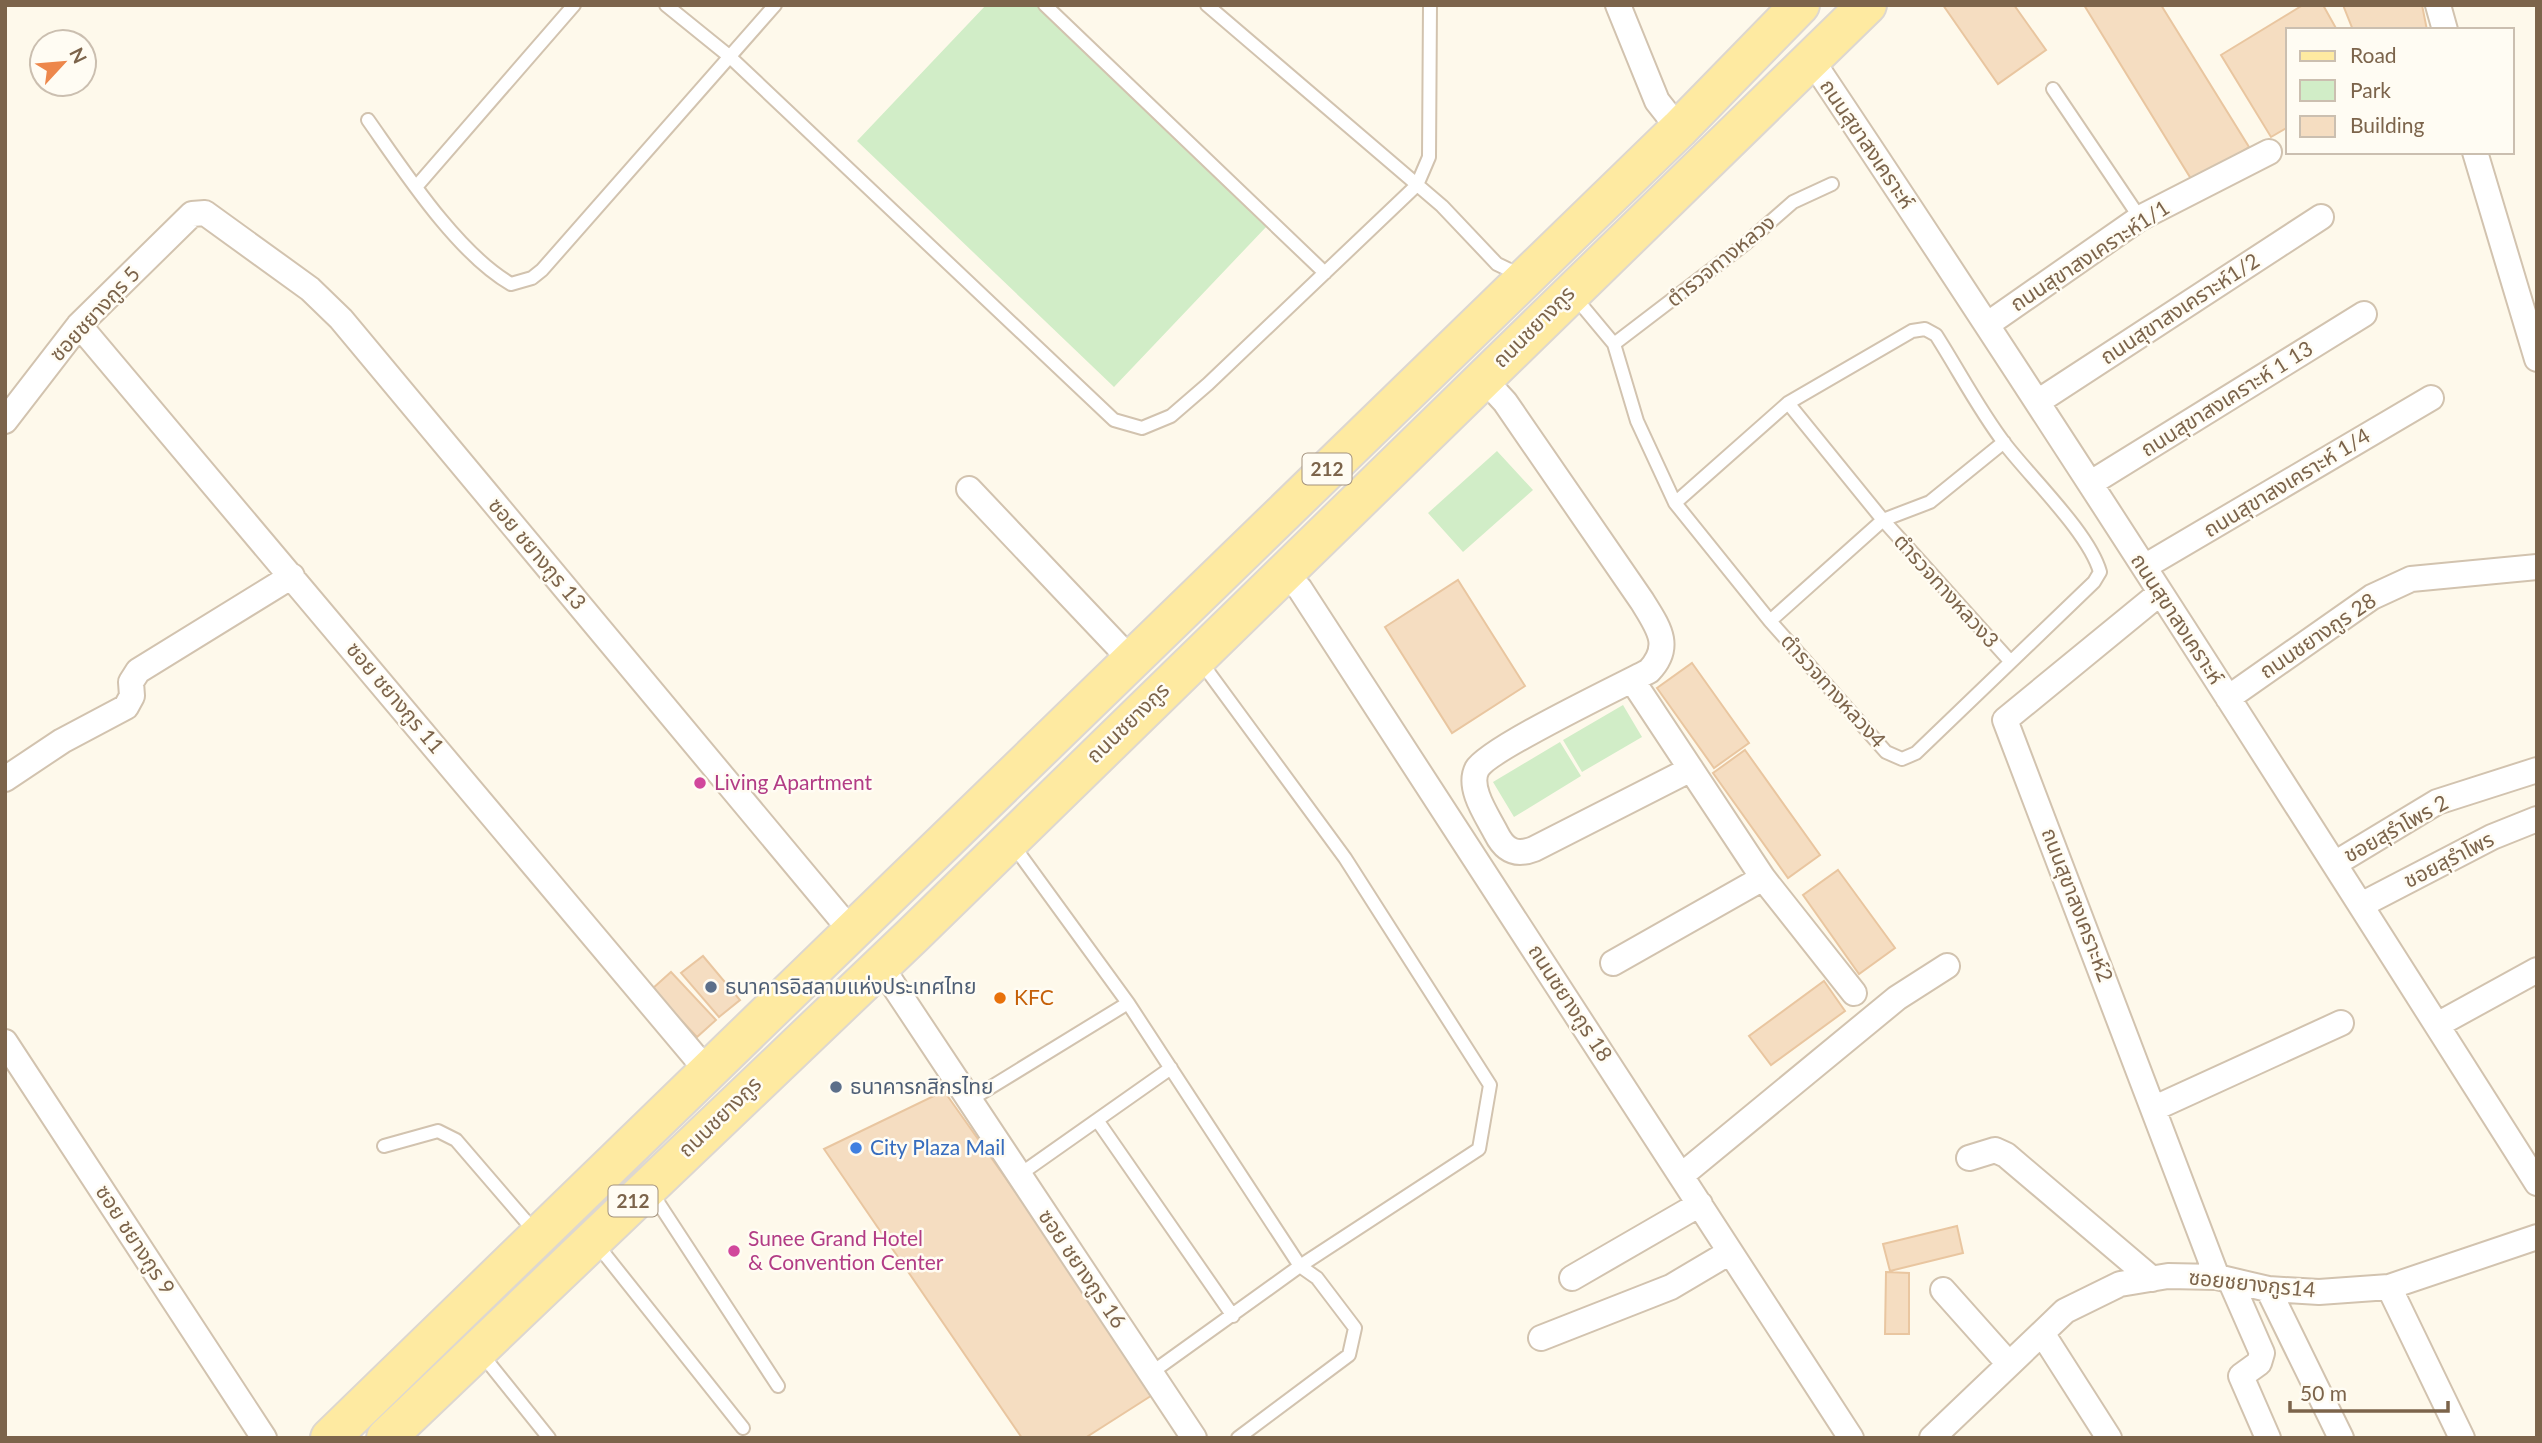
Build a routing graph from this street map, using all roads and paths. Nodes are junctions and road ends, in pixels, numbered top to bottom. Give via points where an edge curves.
1 (574, 5) edge
2 (666, 5) edge
3 (775, 5) edge
4 (1045, 5) edge
5 (1207, 5) edge
6 (1430, 5) edge
7 (1618, 5) edge
8 (1800, 5) edge
9 (1867, 5) edge
10 (2438, 5) edge
11 (2444, 28) edge
12 (729, 56) junction
13 (1811, 59) junction
14 (2053, 89) dead end
15 (368, 120) dead end
16 (1679, 129) junction
17 (2269, 152) dead end
18 (2477, 154) edge
19 (1832, 184) dead end
20 (1417, 185) junction
21 (416, 187) junction
22 (192, 214) joint
23 (2321, 217) dead end
24 (2140, 218) junction
25 (1325, 273) junction
26 (1526, 277) junction
27 (1562, 299) junction
28 (2364, 314) dead end
29 (1988, 324) junction
30 (79, 325) junction
31 (1614, 344) junction
32 (2537, 359) edge
33 (1483, 378) junction
34 (2431, 398) dead end
35 (2039, 401) junction
36 (1788, 404) junction
37 (5, 421) edge
38 (2004, 442) junction
39 (2091, 483) junction
40 (969, 489) dead end
41 (1675, 503) junction
42 (1883, 520) junction
43 (2144, 567) junction
44 (2537, 567) edge
45 (1283, 572) junction
46 (292, 576) junction
47 (2160, 593) junction
48 (1770, 621) junction
49 (1196, 657) junction
50 (1132, 661) junction
51 (2010, 661) junction
52 (1632, 680) junction
53 (2228, 698) junction
54 (1691, 769) junction
55 (2537, 771) edge
56 (5, 779) edge
57 (2537, 819) edge
58 (1008, 839) junction
59 (2336, 863) junction
60 (1763, 878) junction
61 (2363, 904) junction
62 (852, 932) junction
63 (1613, 962) dead end
64 (880, 965) junction
65 (1947, 966) dead end
66 (2537, 970) edge
67 (1854, 993) dead end
68 (1128, 1003) junction
69 (2341, 1023) dead end
70 (2437, 1025) junction
71 (5, 1042) edge
72 (1171, 1068) junction
73 (708, 1072) junction
74 (970, 1100) junction
75 (2155, 1108) junction
76 (1097, 1120) junction
77 (384, 1146) dead end
78 (1969, 1158) dead end
79 (1019, 1175) junction
80 (1682, 1175) junction
81 (2537, 1183) edge
82 (648, 1187) junction
83 (1700, 1203) junction
84 (538, 1236) junction
85 (2537, 1237) edge
86 (593, 1239) junction
87 (1730, 1252) junction
88 (1300, 1266) junction
89 (1572, 1278) dead end
90 (2152, 1279) junction
91 (2224, 1279) junction
92 (2389, 1287) junction
93 (2269, 1289) junction
94 (1943, 1290) dead end
95 (1233, 1315) junction
96 (2042, 1333) junction
97 (1541, 1338) dead end
98 (477, 1349) junction
99 (2009, 1364) junction
100 (1151, 1373) junction
101 (778, 1386) dead end
102 (743, 1428) dead end
103 (264, 1438) edge
104 (330, 1438) edge
105 (386, 1438) edge
106 (549, 1438) edge
107 (1194, 1438) edge
108 (1238, 1438) edge
109 (1852, 1438) edge
110 (1931, 1438) edge
111 (2109, 1438) edge
112 (2268, 1438) edge
113 (2342, 1438) edge
114 (2462, 1438) edge

1 - 21 lane
2 - 12 lane
3 - 12 lane
4 - 25 lane
5 - 20 lane
6 - 20 lane via 1429,157
7 - 16 street via 1657,101
8 - 16 main road, ถนนชยางกูร / 212
9 - 13 main road, ถนนชยางกูร / 212
10 - 11 street
12 - 21 lane via 542,270 522,282 511,284 497,276
12 - 25 lane via 1114,420 1142,428 1171,415
13 - 27 main road, ถนนชยางกูร / 212
13 - 29 street, ถนนสุขาสงเคราะห์
14 - 24 lane
15 - 21 lane
16 - 26 main road, ถนนชยางกูร / 212
17 - 24 street, ถนนสุขาสงเคราะห์1/1
18 - 32 street
19 - 31 lane, ตำรวจทางหลวง via 1793,202
20 - 25 lane
20 - 26 lane via 1497,264
22 - 30 street, ซอยชยางกูร 5
22 - 62 street, ซอย ชยางกูร 13 via 205,213 310,289 341,319
23 - 35 street, ถนนสุขาสงเคราะห์1/2
24 - 29 street, ถนนสุขาสงเคราะห์1/1
26 - 27 main road
26 - 50 main road, ถนนชยางกูร / 212
27 - 31 lane
27 - 33 main road, ถนนชยางกูร / 212
28 - 39 street, ถนนสุขาสงเคราะห์ 1 13
29 - 35 street, ถนนสุขาสงเคราะห์
30 - 37 street, ซอยชยางกูร 5
30 - 46 street, ซอย ชยางกูร 11
31 - 41 lane via 1637,421
33 - 45 main road, ถนนชยางกูร / 212
33 - 52 street via 1505,402 1658,626 1660,659
34 - 43 street, ถนนสุขาสงเคราะห์ 1/4
35 - 39 street, ถนนสุขาสงเคราะห์
36 - 38 lane via 1912,331 1925,329 1936,335
36 - 41 lane
36 - 42 lane
38 - 42 lane via 1930,502
38 - 51 lane via 2083,540 2099,572 2094,582
39 - 43 street, ถนนสุขาสงเคราะห์
40 - 50 street
41 - 48 lane
42 - 48 lane, ตำรวจทางหลวง4
42 - 51 lane, ตำรวจทางหลวง3
43 - 47 street, ถนนสุขาสงเคราะห์
44 - 53 street, ถนนชยางกูร 28 via 2412,579 2372,597
45 - 49 main road, ถนนชยางกูร / 212
45 - 80 street, ถนนชยางกูร 18 via 1300,589
46 - 56 street via 138,671 126,707 62,741
46 - 73 street, ซอย ชยางกูร 11
47 - 53 street, ถนนสุขาสงเคราะห์
47 - 75 street, ถนนสุขาสงเคราะห์2 via 2005,720
48 - 51 lane, ตำรวจทางหลวง4 via 1886,752 1902,759 1916,753
49 - 58 main road, ถนนชยางกูร / 212
49 - 88 lane via 1345,858 1490,1085 1479,1149
50 - 62 main road, ถนนชยางกูร / 212
52 - 54 street
52 - 54 street via 1485,760 1476,771 1475,790 1500,841 1521,854
53 - 59 street, ถนนสุขาสงเคราะห์
54 - 60 street
55 - 59 street, ชอยสุรำโพร 2 via 2437,802
57 - 61 street, ชอยสุรำโพร via 2492,837
58 - 64 main road, ถนนชยางกูร / 212
58 - 68 lane
59 - 61 street, ถนนสุขาสงเคราะห์
60 - 63 street
60 - 67 street
61 - 70 street, ถนนสุขาสงเคราะห์
62 - 64 main road
62 - 73 main road, ถนนชยางกูร / 212
64 - 74 street, ซอย ชยางกูร 16
64 - 82 main road, ถนนชยางกูร / 212
65 - 80 street via 1897,998
66 - 70 street
68 - 72 lane
68 - 74 lane
69 - 75 street
70 - 81 street, ถนนสุขาสงเคราะห์
71 - 103 street, ซอย ชยางกูร 9
72 - 76 lane
72 - 88 lane
73 - 84 main road, ถนนชยางกูร / 212
74 - 79 street, ซอย ชยางกูร 16
75 - 91 street, ถนนสุขาสงเคราะห์2
76 - 79 lane
76 - 95 lane
77 - 84 lane via 438,1131 456,1140
78 - 90 street via 1995,1150 2006,1155
79 - 100 street, ซอย ชยางกูร 16
80 - 83 street, ถนนชยางกูร 18
82 - 86 main road, ถนนชยางกูร / 212
82 - 101 lane
83 - 87 street, ถนนชยางกูร 18
83 - 89 street
84 - 104 main road, ถนนชยางกูร / 212
85 - 92 street, ซอยชยางกูร14
86 - 98 main road, ถนนชยางกูร / 212
86 - 102 lane
87 - 97 street via 1671,1287
87 - 109 street, ถนนชยางกูร 18
88 - 95 lane
88 - 108 lane via 1317,1278 1355,1328 1349,1355
90 - 91 street, ซอยชยางกูร14
90 - 96 street, ซอยชยางกูร14 via 2120,1284 2065,1311
91 - 93 street, ซอยชยางกูร14
91 - 112 street, ถนนสุขาสงเคราะห์2 via 2262,1353 2259,1363 2241,1376
92 - 93 street, ซอยชยางกูร14 via 2319,1292
92 - 114 street
93 - 113 street
94 - 99 street
95 - 100 lane
96 - 99 street, ซอยชยางกูร14
96 - 111 street
98 - 105 main road, ถนนชยางกูร / 212
98 - 106 lane
99 - 110 street, ซอยชยางกูร14
100 - 107 street, ซอย ชยางกูร 16

